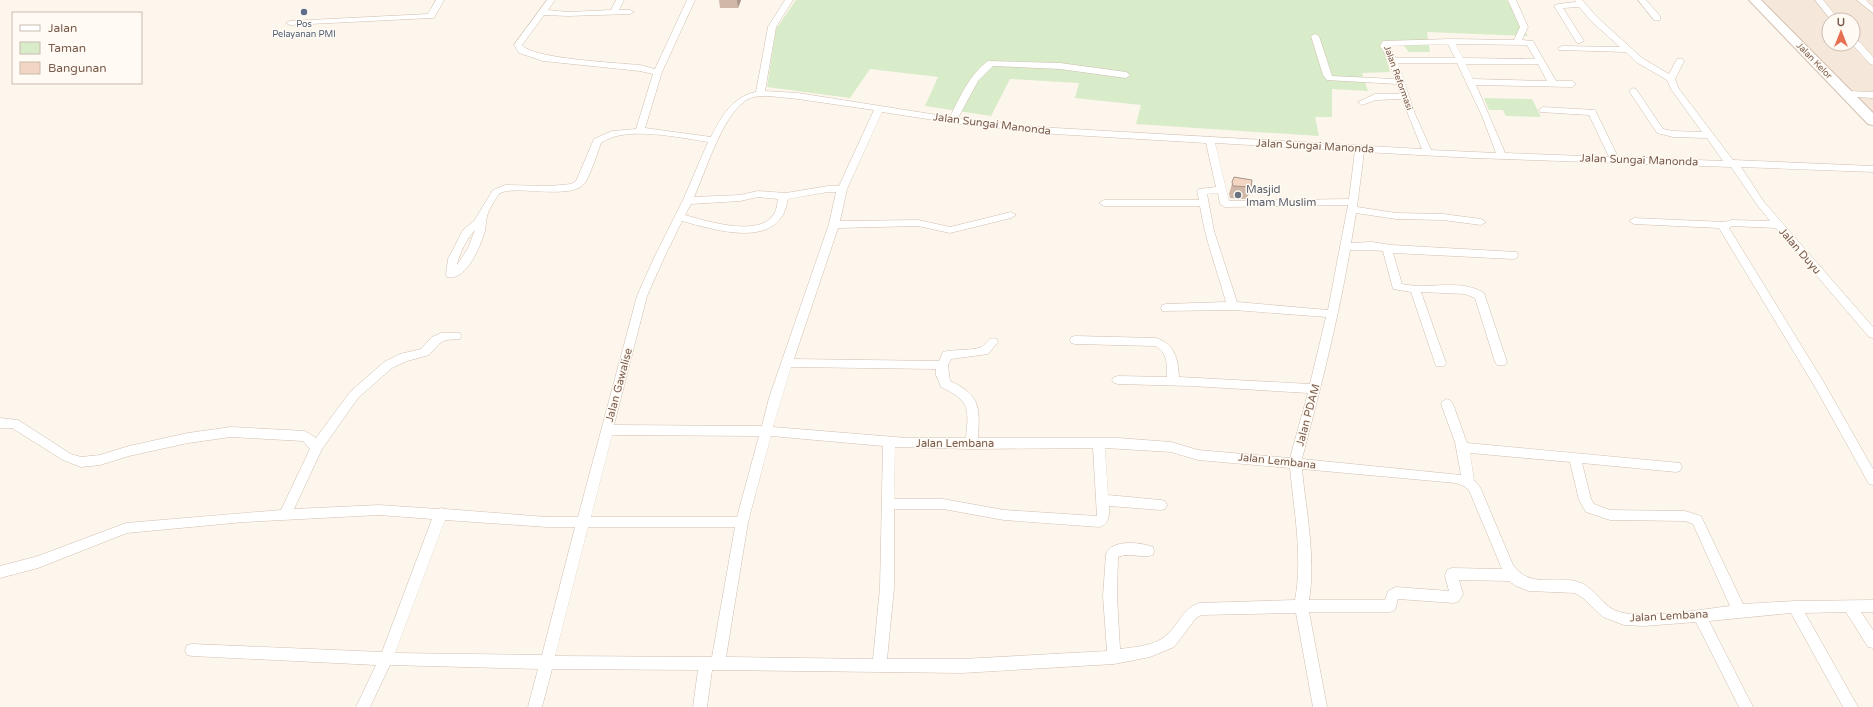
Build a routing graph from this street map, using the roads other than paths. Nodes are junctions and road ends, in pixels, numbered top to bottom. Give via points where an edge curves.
1 (440, 0) edge
2 (551, 0) edge
3 (620, 0) edge
4 (691, 0) edge
5 (789, 0) edge
6 (1512, 0) edge
7 (1642, 0) edge
8 (1755, 0) edge
9 (1819, 0) edge
10 (1861, 0) edge
11 (1580, 2) edge
12 (615, 11) junction
13 (1873, 11) edge
14 (542, 12) junction
15 (630, 12) dead end
16 (1829, 12) edge
17 (1656, 18) dead end
18 (290, 23) dead end
19 (1315, 36) dead end
20 (1451, 41) junction
21 (1580, 41) dead end
22 (1517, 42) junction
23 (1562, 48) dead end
24 (1861, 49) edge
25 (1626, 50) junction
26 (1393, 60) junction
27 (1460, 61) junction
28 (1680, 61) dead end
29 (1541, 62) junction
30 (1873, 62) edge
31 (658, 72) junction
32 (1126, 76) dead end
33 (1671, 79) junction
34 (1401, 82) junction
35 (1470, 82) junction
36 (1553, 84) junction
37 (1572, 84) dead end
38 (1633, 91) dead end
39 (760, 94) junction
40 (1847, 94) junction
41 (1873, 94) edge
42 (1406, 96) junction
43 (1362, 102) dead end
44 (879, 109) junction
45 (1543, 110) dead end
46 (953, 120) junction
47 (1873, 121) edge
48 (640, 131) junction
49 (1709, 135) junction
50 (714, 140) junction
51 (1210, 141) junction
52 (1360, 148) junction
53 (1428, 152) junction
54 (1502, 156) junction
55 (1614, 160) junction
56 (1732, 163) junction
57 (1873, 170) edge
58 (842, 189) junction
59 (1222, 190) junction
60 (784, 196) junction
61 (688, 201) junction
62 (1104, 203) dead end
63 (1203, 203) junction
64 (1352, 206) junction
65 (483, 214) junction
66 (1011, 215) dead end
67 (679, 217) junction
68 (1634, 221) dead end
69 (1481, 222) dead end
70 (834, 224) junction
71 (1726, 225) junction
72 (1778, 225) junction
73 (1345, 247) junction
74 (1387, 248) junction
75 (1513, 255) dead end
76 (1415, 288) junction
77 (1234, 306) junction
78 (1166, 308) dead end
79 (1332, 315) junction
80 (1873, 334) edge
81 (456, 336) dead end
82 (1075, 340) dead end
83 (994, 342) dead end
84 (1501, 362) dead end
85 (788, 363) junction
86 (1440, 363) dead end
87 (942, 365) junction
88 (1118, 380) dead end
89 (1173, 381) junction
90 (1315, 389) junction
91 (1447, 404) dead end
92 (0, 423) edge
93 (607, 430) junction
94 (767, 431) junction
95 (889, 442) junction
96 (1098, 442) junction
97 (972, 444) junction
98 (1463, 447) junction
99 (316, 449) junction
100 (1575, 458) junction
101 (1295, 463) junction
102 (1676, 467) dead end
103 (1873, 480) edge
104 (1468, 482) junction
105 (1102, 500) junction
106 (890, 504) junction
107 (1161, 505) dead end
108 (442, 513) junction
109 (285, 515) junction
110 (742, 522) junction
111 (582, 523) junction
112 (1148, 551) dead end
113 (0, 572) edge
114 (1511, 575) junction
115 (1307, 606) junction
116 (1850, 606) junction
117 (1873, 606) edge
118 (1795, 607) junction
119 (1739, 611) junction
120 (1700, 616) junction
121 (1873, 642) edge
122 (192, 650) dead end
123 (1114, 657) junction
124 (386, 660) junction
125 (546, 662) junction
126 (712, 664) junction
127 (879, 666) junction
128 (363, 707) edge
129 (535, 707) edge
130 (700, 707) edge
131 (1320, 707) edge
132 (1746, 707) edge
133 (1851, 707) edge

1 - 18 street via 431,16
2 - 14 street
3 - 12 street
4 - 31 street
5 - 39 street via 772,27
6 - 22 street via 1524,27
7 - 17 street
8 - 40 street, Jalan Kelor
9 - 16 street
10 - 13 street
11 - 21 street via 1558,6
11 - 25 street
12 - 14 street via 568,14
12 - 15 street
14 - 31 street via 518,45 522,51 543,58
19 - 34 street via 1330,78
20 - 22 street
20 - 26 street, Jalan Reformasi via 1388,42 1384,46
20 - 27 street
22 - 29 street via 1530,43
23 - 25 street
24 - 30 street
25 - 33 street
26 - 27 street
26 - 34 street, Jalan Reformasi
27 - 29 street
27 - 35 street
28 - 33 street
29 - 36 street
31 - 48 street
32 - 46 street via 1060,66 992,62 969,89
33 - 49 street, Jalan Duyu via 1676,91
34 - 42 street, Jalan Reformasi
35 - 36 street
35 - 54 street
36 - 37 street
38 - 49 street via 1660,131
39 - 44 street, Jalan Sungai Manonda via 798,96
39 - 50 street, Jalan Gawalise via 741,100
40 - 41 street
40 - 47 street, Jalan Kelor
42 - 43 street via 1375,97
42 - 53 street, Jalan Reformasi
44 - 46 street, Jalan Sungai Manonda
44 - 58 street
45 - 55 street via 1592,112
46 - 51 street, Jalan Sungai Manonda via 1038,130
48 - 50 street
48 - 65 street via 601,136 580,183 573,187 505,188 496,192
49 - 56 street, Jalan Duyu
50 - 61 street, Jalan Gawalise
51 - 52 street, Jalan Sungai Manonda
51 - 59 street
52 - 53 street, Jalan Sungai Manonda
52 - 64 street, Jalan PDAM
53 - 54 street, Jalan Sungai Manonda
54 - 55 street, Jalan Sungai Manonda
55 - 56 street, Jalan Sungai Manonda
56 - 57 street, Jalan Sungai Manonda
56 - 72 street, Jalan Duyu
58 - 60 street
58 - 70 street
59 - 63 street via 1202,191
59 - 64 street via 1226,204 1229,205
60 - 61 street via 758,194 740,198
60 - 67 street via 776,218 766,226 738,230
61 - 67 street, Jalan Gawalise
62 - 63 street
63 - 77 street via 1209,231
64 - 69 street via 1396,216 1443,217
64 - 73 street, Jalan PDAM
65 - 65 street via 482,228 468,257 460,269 450,274 467,232
66 - 70 street via 950,230 918,223 856,226
67 - 93 street, Jalan Gawalise via 652,269 644,291
68 - 71 street
70 - 85 street
71 - 72 street
71 - 103 street via 1724,228 1727,236 1800,353
72 - 80 street, Jalan Duyu
73 - 74 street
73 - 79 street, Jalan PDAM
74 - 75 street
74 - 76 street via 1397,286
76 - 84 street via 1465,290 1480,296
76 - 86 street
77 - 78 street
77 - 79 street via 1322,312
79 - 90 street, Jalan PDAM
81 - 99 street via 445,336 436,340 425,352 388,365 354,396
82 - 89 street via 1163,344 1173,360
83 - 87 street via 984,350 947,355
85 - 87 street
85 - 94 street via 775,398
87 - 97 street via 945,384 964,393 969,399 973,411
88 - 89 street
89 - 90 street
90 - 101 street, Jalan PDAM
91 - 98 street
92 - 99 street via 14,422 67,457 81,462 100,460 188,438 231,432 305,436 312,440
93 - 94 street, Jalan Lembana
93 - 111 street, Jalan Gawalise
94 - 95 street, Jalan Lembana
94 - 110 street
95 - 97 street, Jalan Lembana
95 - 106 street
96 - 97 street, Jalan Lembana
96 - 101 street, Jalan Lembana via 1166,447 1198,455
96 - 105 street
98 - 100 street
98 - 104 street
99 - 109 street
100 - 102 street
100 - 119 street via 1585,500 1590,508 1610,515 1685,516 1697,520
101 - 104 street, Jalan Lembana via 1456,478
101 - 115 street, Jalan PDAM
104 - 114 street via 1476,490
105 - 106 street via 1102,520 1097,522 1004,515 943,504
105 - 107 street
106 - 127 street via 887,595
108 - 109 street via 369,510
108 - 111 street
108 - 124 street
109 - 113 street via 126,528 60,554
110 - 111 street
110 - 126 street
111 - 125 street, Jalan Gawalise
112 - 123 street via 1133,549 1112,554 1110,596
114 - 115 street via 1452,574 1456,594 1454,597 1396,593 1390,606
114 - 120 street, Jalan Lembana via 1518,582 1578,588 1589,594 1604,611 1621,618 1641,620
115 - 123 street via 1199,609 1191,614 1178,632 1163,646 1150,651
115 - 131 street, Jalan PDAM
116 - 117 street, Jalan Lembana
116 - 118 street, Jalan Lembana
116 - 121 street
118 - 119 street, Jalan Lembana
118 - 133 street
119 - 120 street, Jalan Lembana
120 - 132 street
122 - 124 street
123 - 127 street via 962,666
124 - 125 street
124 - 128 street
125 - 126 street
125 - 129 street, Jalan Gawalise
126 - 127 street
126 - 130 street

